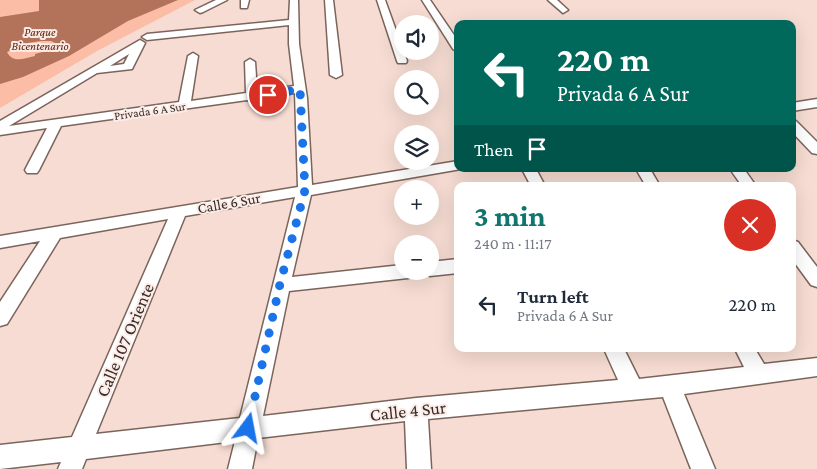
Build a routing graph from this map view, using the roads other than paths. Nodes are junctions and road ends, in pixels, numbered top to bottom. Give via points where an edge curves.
1 (222, 0) edge
2 (294, 0) edge
3 (329, 0) edge
4 (335, 0) edge
5 (382, 0) edge
6 (426, 0) edge
7 (552, 0) edge
8 (200, 10) dead end
9 (563, 10) dead end
10 (295, 22) junction
11 (394, 36) edge
12 (147, 37) dead end
13 (454, 43) edge
14 (193, 56) dead end
15 (250, 62) dead end
16 (95, 70) dead end
17 (336, 75) dead end
18 (300, 89) junction
19 (252, 98) junction
20 (817, 103) edge
21 (184, 106) junction
22 (796, 106) edge
23 (56, 124) junction
24 (0, 126) edge
25 (796, 128) edge
26 (0, 132) edge
27 (817, 150) edge
28 (454, 166) edge
29 (32, 170) dead end
30 (738, 172) edge
31 (746, 182) edge
32 (305, 190) junction
33 (180, 212) junction
34 (55, 232) junction
35 (0, 242) edge
36 (796, 251) edge
37 (454, 266) edge
38 (439, 268) edge
39 (394, 272) edge
40 (817, 280) edge
41 (280, 284) junction
42 (0, 318) edge
43 (615, 352) edge
44 (747, 352) edge
45 (817, 367) edge
46 (758, 373) junction
47 (670, 386) junction
48 (633, 389) junction
49 (416, 409) junction
50 (248, 428) junction
51 (79, 449) junction
52 (0, 457) edge
53 (70, 469) edge
54 (240, 469) edge
55 (419, 469) edge
56 (703, 469) edge

1 - 8 street
2 - 10 street
3 - 4 street
3 - 17 street
5 - 11 street
6 - 13 street
7 - 9 street
10 - 12 street
10 - 18 street via 294,44
14 - 21 street
15 - 19 street
16 - 24 street
18 - 19 street, Privada 6 A Sur
18 - 32 street
19 - 21 street, Privada 6 A Sur
20 - 22 street
21 - 23 street, Privada 6 A Sur
23 - 26 street, Privada 6 A Sur
23 - 29 street
25 - 27 street
28 - 32 street, Calle 6 Sur
30 - 31 street
32 - 33 street, Calle 6 Sur
32 - 41 street
33 - 34 street, Calle 6 Sur
33 - 51 street, Calle 107 Oriente
34 - 35 street, Calle 6 Sur
34 - 42 street
36 - 40 street
37 - 38 street
39 - 41 street
41 - 50 street
43 - 48 street
44 - 46 street
45 - 46 street, Calle 4 Sur
46 - 47 street, Calle 4 Sur
47 - 48 street, Calle 4 Sur
47 - 56 street
48 - 49 street, Calle 4 Sur
49 - 50 street, Calle 4 Sur
49 - 55 street
50 - 51 street, Calle 4 Sur
50 - 54 street
51 - 52 street, Calle 4 Sur
51 - 53 street, Calle 107 Oriente

